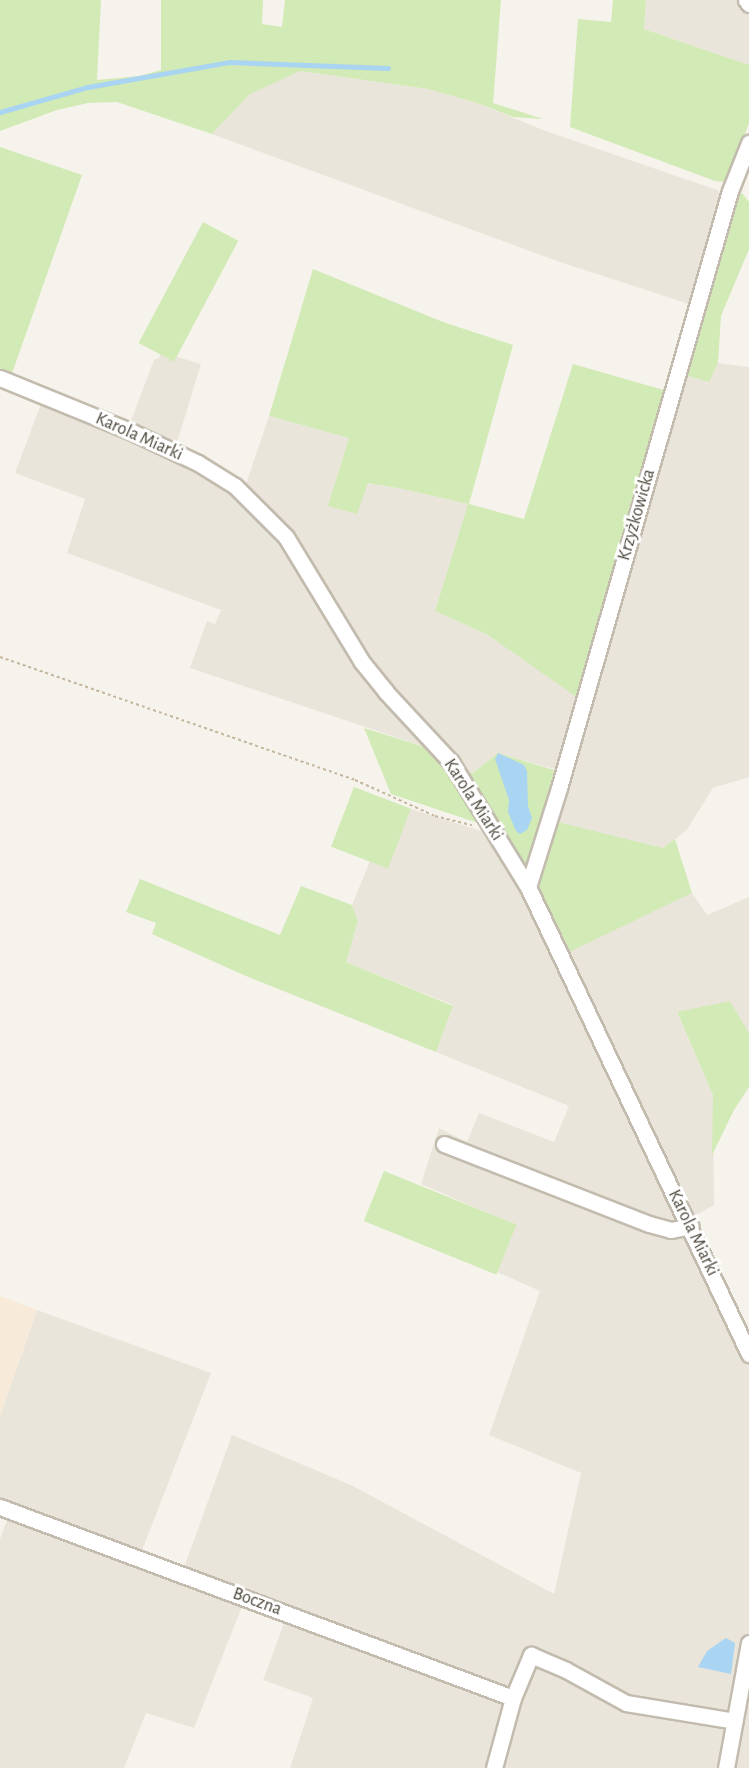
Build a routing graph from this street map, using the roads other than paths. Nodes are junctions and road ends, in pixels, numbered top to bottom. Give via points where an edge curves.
1 (746, 0) edge
2 (749, 4) edge
3 (749, 143) edge
4 (0, 378) edge
5 (528, 887) junction
6 (444, 1144) dead end
7 (690, 1226) junction
8 (749, 1354) edge
9 (0, 1507) edge
10 (749, 1643) edge
11 (513, 1698) junction
12 (735, 1721) junction
13 (498, 1767) edge
14 (726, 1768) edge

1 - 2 street
3 - 5 street, Krzyżkowicka via 730,191
4 - 5 street, Karola Miarki via 132,432 198,463 235,486 286,537 362,662 451,762
5 - 7 street, Karola Miarki
6 - 7 street via 649,1224 670,1230
7 - 8 street, Karola Miarki
9 - 11 street, Boczna
10 - 12 street
11 - 12 street via 531,1655 626,1703
11 - 13 street
12 - 14 street

